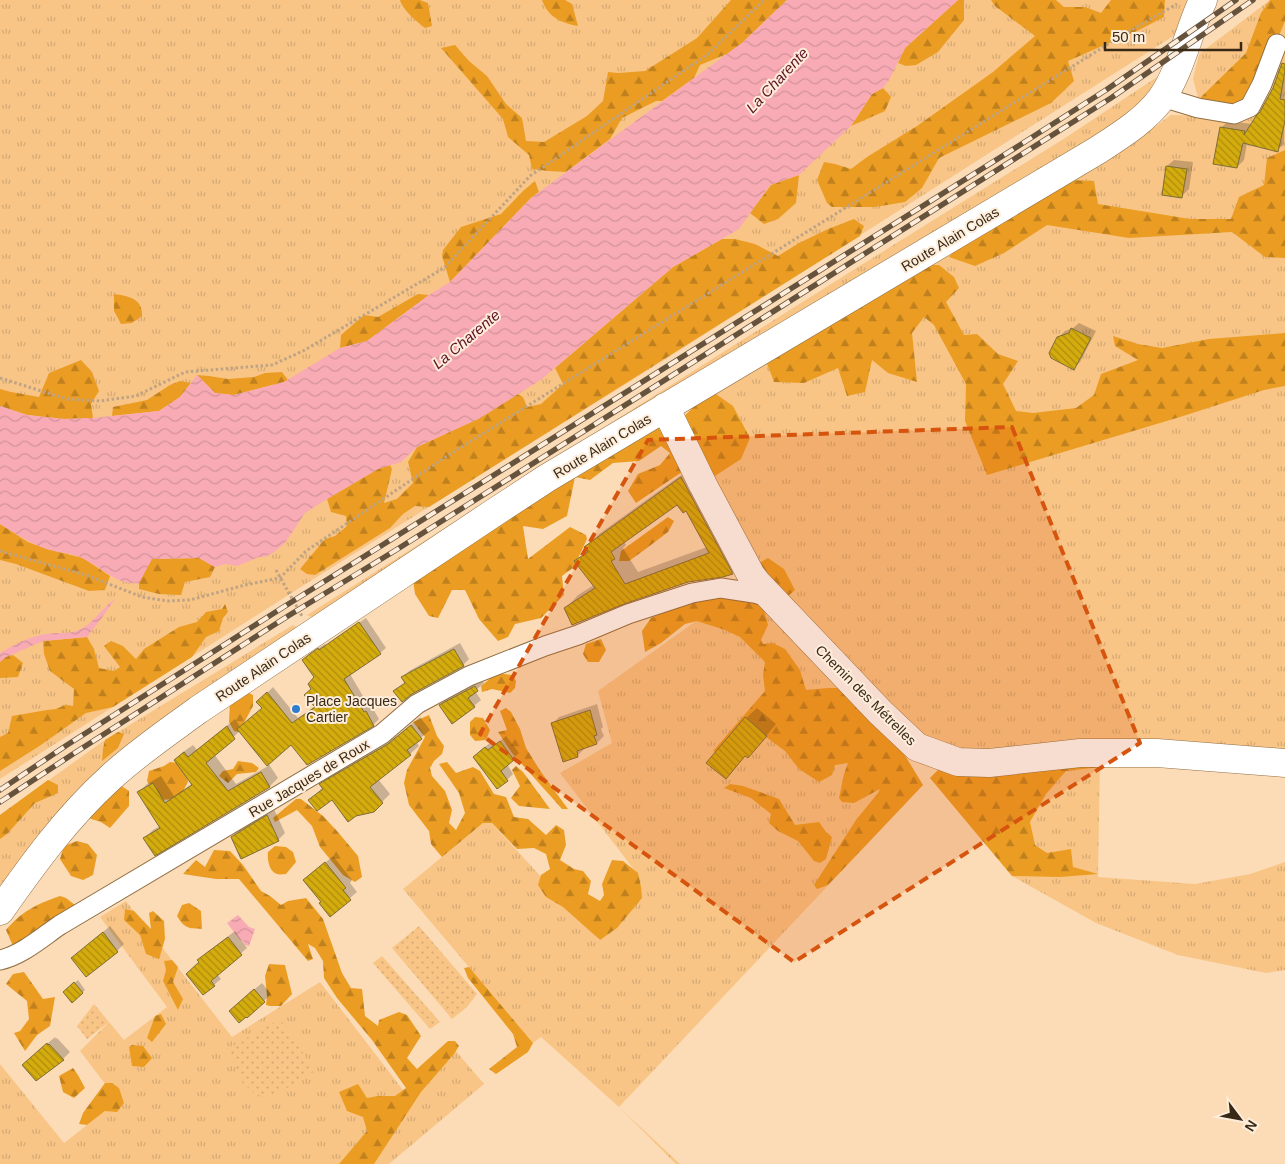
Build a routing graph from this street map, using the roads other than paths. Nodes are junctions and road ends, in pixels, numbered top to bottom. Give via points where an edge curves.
1 (1203, 0) edge
2 (1277, 44) dead end
3 (1162, 97) junction
4 (665, 407) junction
5 (772, 599) junction
6 (1285, 763) edge
7 (0, 911) edge
8 (0, 960) edge

1 - 3 street, Route Alain Colas
2 - 3 street via 1250,107 1234,114
3 - 4 street, Route Alain Colas via 1140,122 1098,150
4 - 5 street, Chemin des Métrelles via 751,575
4 - 7 street, Route Alain Colas via 539,484 152,744 110,778 79,810
5 - 6 street, Chemin des Métrelles via 917,747 958,762 988,763 1080,753 1157,753
5 - 8 street, Rue Jacques de Roux via 721,588 692,593 628,614 469,676 417,704 382,734 60,925 22,951

